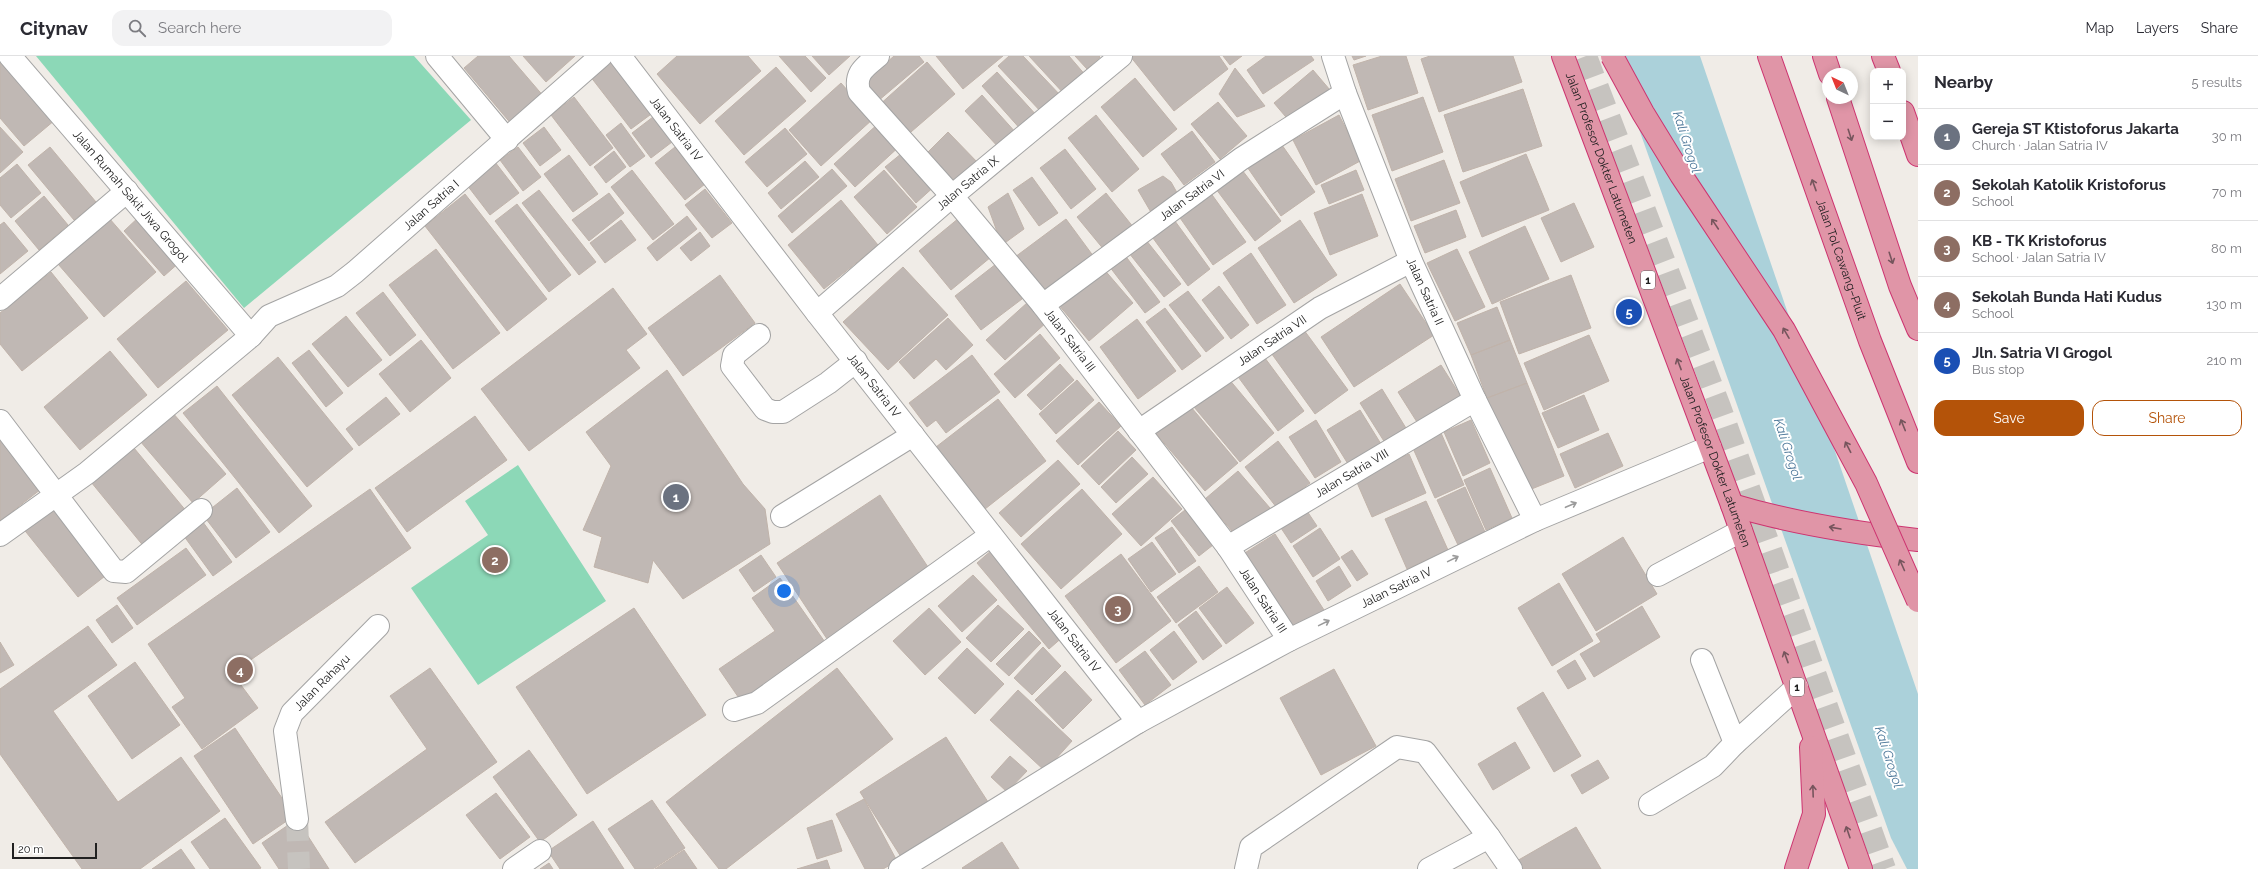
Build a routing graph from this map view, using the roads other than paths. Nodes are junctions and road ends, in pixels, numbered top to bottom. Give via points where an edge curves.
1 (10, 56) edge
2 (437, 56) edge
3 (601, 56) edge
4 (620, 56) edge
5 (878, 56) edge
6 (1121, 56) edge
7 (1333, 56) edge
8 (1563, 56) edge
9 (1612, 56) edge
10 (1768, 56) edge
11 (1824, 56) edge
12 (1884, 56) edge
13 (1828, 68) edge
14 (1888, 68) edge
15 (1345, 93) junction
16 (1840, 104) edge
17 (1906, 121) edge
18 (507, 140) junction
19 (1918, 155) edge
20 (127, 191) junction
21 (952, 196) junction
22 (1411, 261) junction
23 (0, 299) edge
24 (1043, 305) junction
25 (817, 313) junction
26 (1918, 329) edge
27 (759, 335) dead end
28 (251, 336) junction
29 (856, 361) junction
30 (1475, 400) junction
31 (0, 421) edge
32 (1139, 431) junction
33 (913, 435) junction
34 (1710, 447) junction
35 (1918, 462) edge
36 (56, 494) junction
37 (1732, 505) junction
38 (201, 510) dead end
39 (782, 516) dead end
40 (1535, 520) junction
41 (1741, 531) junction
42 (0, 535) edge
43 (991, 535) junction
44 (1918, 540) edge
45 (1228, 547) junction
46 (1658, 576) dead end
47 (1918, 601) edge
48 (378, 626) dead end
49 (1288, 640) junction
50 (1702, 660) dead end
51 (1797, 687) junction
52 (734, 710) dead end
53 (1138, 722) junction
54 (1810, 725) junction
55 (1735, 743) junction
56 (1650, 804) dead end
57 (297, 819) tunnel mouth
58 (1489, 837) junction
59 (540, 850) dead end
60 (514, 869) edge
61 (900, 869) edge
62 (1246, 869) edge
63 (1429, 869) edge
64 (1510, 869) edge
65 (1796, 869) edge
66 (1861, 869) edge

1 - 20 street, Jalan Rumah Sakit Jiwa Grogol
2 - 18 street
3 - 18 street, Jalan Satria I
4 - 25 street, Jalan Satria IV
5 - 21 street, Jalan Satria III via 862,70 856,83 859,92
6 - 21 street, Jalan Satria IX
7 - 15 street, Jalan Satria II
34 -> 8 highway, Jalan Profesor Dokter Latumeten / 1
47 -> 9 highway, bridge via 1866,483 1784,330 1677,169
35 -> 10 highway, Jalan Tol Cawang–Pluit via 1870,341
11 - 13 highway
12 - 14 highway
15 - 22 street, Jalan Satria II
15 - 24 street, Jalan Satria VI via 1241,159
16 -> 26 highway via 1900,286
17 - 19 highway
18 - 28 street, Jalan Satria I via 337,286 269,316
20 - 23 street
20 - 28 street, Jalan Rumah Sakit Jiwa Grogol
21 - 24 street, Jalan Satria III
21 - 25 street, Jalan Satria IX
22 - 30 street, Jalan Satria II
22 - 32 street, Jalan Satria VII via 1320,308
24 - 32 street, Jalan Satria III
25 - 29 street, Jalan Satria IV
27 - 29 street via 734,355 732,366 765,409 773,412 783,412
28 - 36 street, Jalan Satria I via 87,473
29 - 33 street, Jalan Satria IV
30 - 40 street, Jalan Satria II
30 - 45 street, Jalan Satria VIII
31 - 36 street
32 - 45 street, Jalan Satria III
33 - 39 street
33 - 43 street, Jalan Satria IV
34 - 37 highway, Jalan Profesor Dokter Latumeten / 1
40 -> 34 street, Jalan Satria IV
36 - 38 street via 114,570 126,572
36 - 42 street, Jalan Satria I
37 - 41 highway, Jalan Profesor Dokter Latumeten / 1
44 -> 37 highway via 1873,535 1768,516
49 -> 40 street, Jalan Satria IV
41 - 46 street
51 -> 41 highway, Jalan Profesor Dokter Latumeten / 1
43 - 52 street via 757,703
43 - 53 street, Jalan Satria IV
45 - 49 street, Jalan Satria III
48 - 57 street, Jalan Rahayu via 292,713 285,731
49 - 53 street, Jalan Satria IV
50 - 55 street
51 - 54 highway, Jalan Profesor Dokter Latumeten / 1
51 - 55 street
53 - 61 street
65 -> 54 highway via 1814,814
66 -> 54 highway, Jalan Profesor Dokter Latumeten / 1
55 - 56 street via 1713,766
58 - 62 street via 1425,752 1397,747 1251,847
58 - 63 street
58 - 64 street
59 - 60 street

